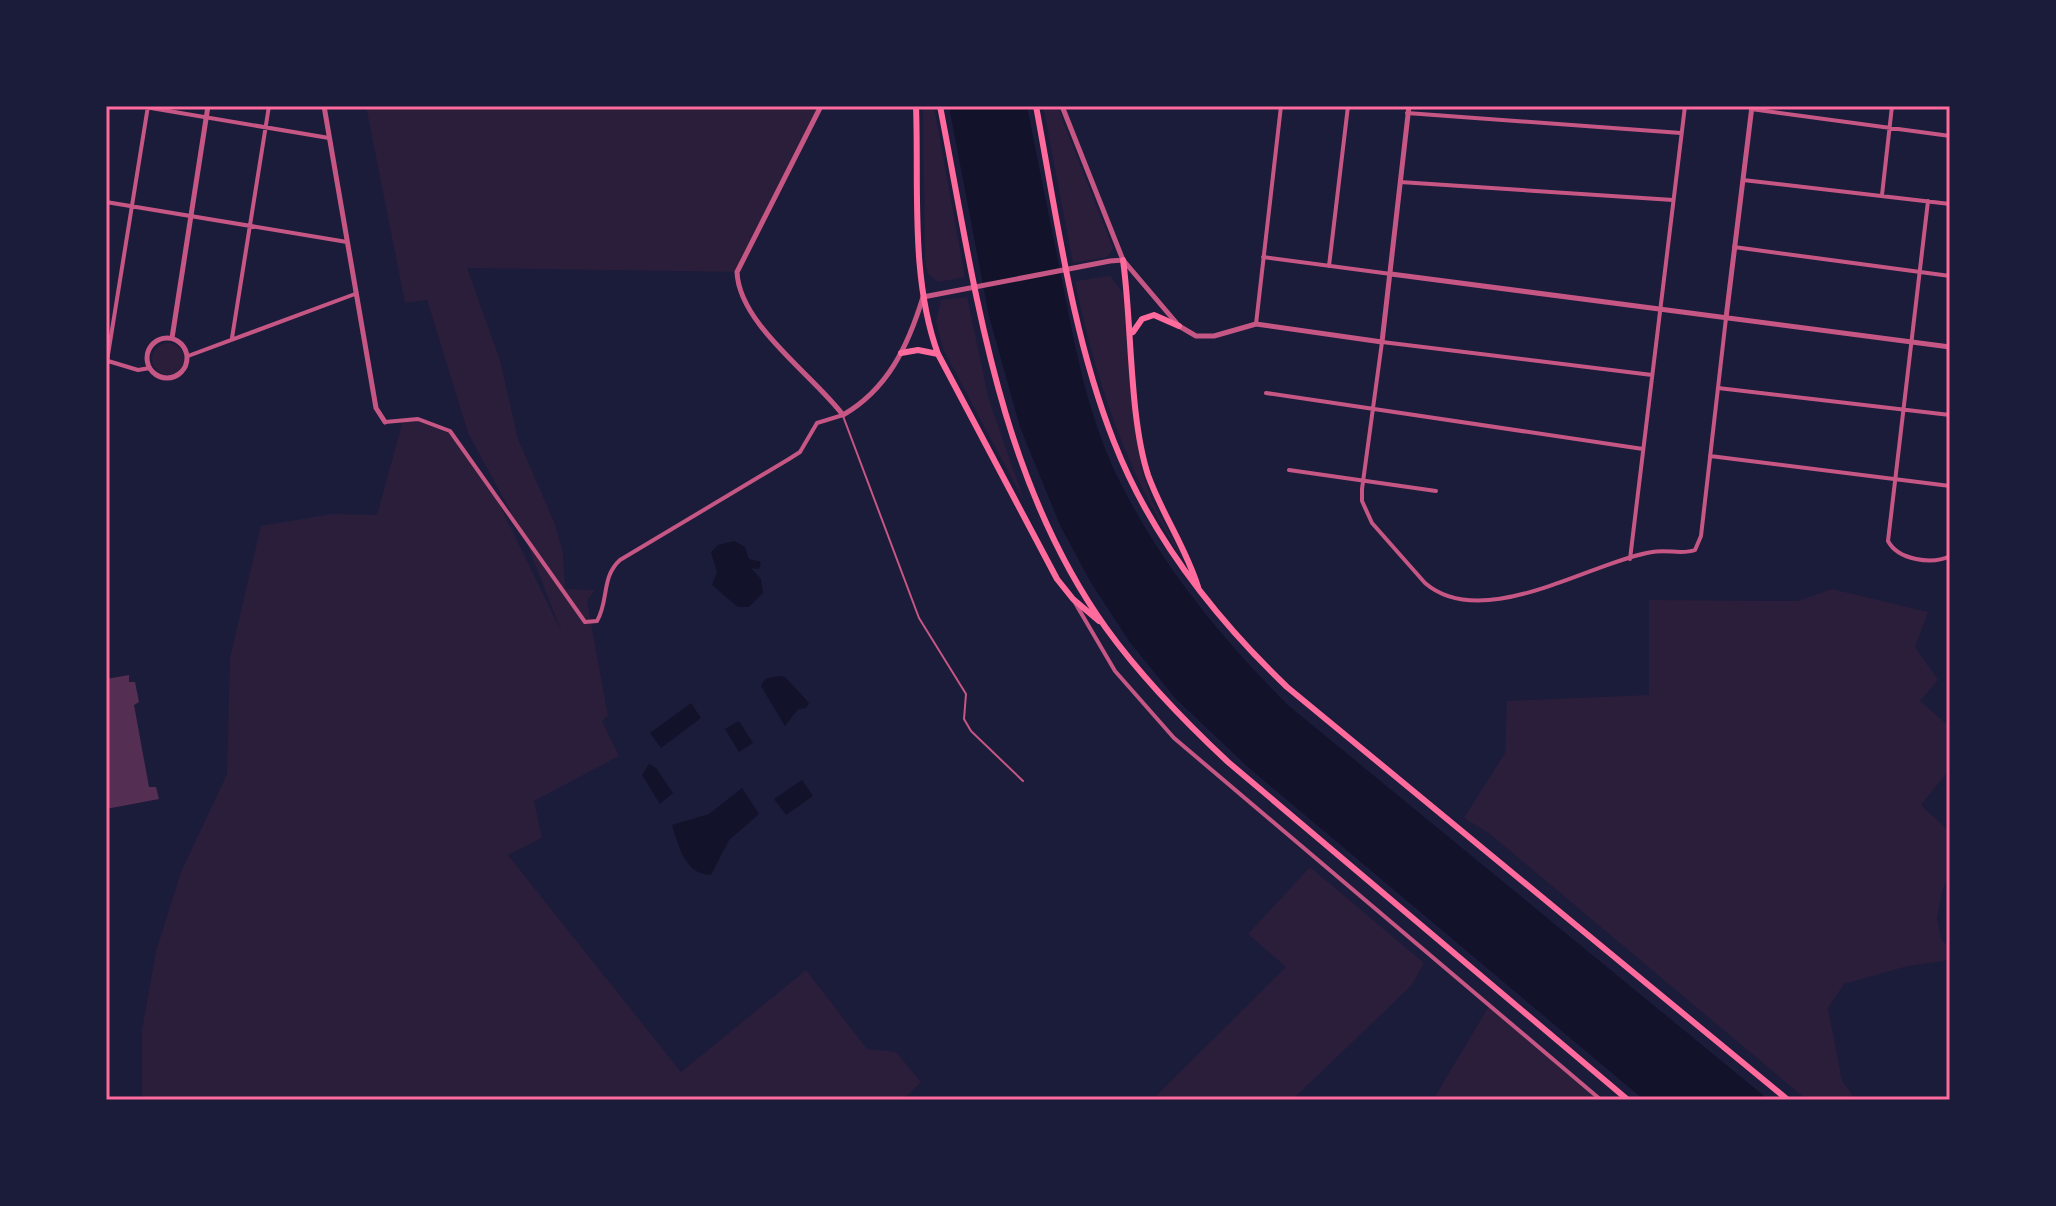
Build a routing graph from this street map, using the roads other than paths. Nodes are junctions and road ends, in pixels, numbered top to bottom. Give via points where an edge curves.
1 (139, 106) edge
2 (208, 106) edge
3 (269, 106) edge
4 (324, 106) edge
5 (821, 106) edge
6 (916, 106) edge
7 (940, 106) edge
8 (1036, 106) edge
9 (1062, 106) edge
10 (1281, 106) edge
11 (1348, 106) edge
12 (1685, 106) edge
13 (1892, 106) edge
14 (148, 107) edge
15 (1751, 108) edge
16 (1408, 109) edge
17 (206, 117) junction
18 (265, 127) junction
19 (1890, 128) junction
20 (1681, 133) junction
21 (1950, 136) edge
22 (329, 138) junction
23 (1743, 180) junction
24 (1399, 182) junction
25 (1882, 196) junction
26 (1673, 200) junction
27 (1928, 201) junction
28 (106, 202) edge
29 (1950, 204) edge
30 (132, 207) junction
31 (191, 216) junction
32 (250, 226) junction
33 (347, 242) junction
34 (1734, 247) junction
35 (1263, 257) junction
36 (1123, 260) junction
37 (1329, 266) junction
38 (1920, 272) junction
39 (1391, 274) junction
40 (1950, 276) edge
41 (355, 294) junction
42 (923, 297) junction
43 (1660, 309) junction
44 (1726, 318) junction
45 (1256, 324) junction
46 (1179, 326) junction
47 (1131, 335) junction
48 (172, 338) junction
49 (232, 338) junction
50 (1382, 342) junction
51 (1911, 342) junction
52 (1950, 347) edge
53 (901, 353) junction
54 (938, 354) junction
55 (188, 356) junction
56 (107, 360) edge
57 (150, 368) junction
58 (1652, 375) junction
59 (1718, 388) junction
60 (1266, 393) dead end
61 (1904, 409) junction
62 (1373, 410) junction
63 (843, 415) junction
64 (1950, 415) edge
65 (385, 422) joint
66 (1643, 449) junction
67 (1710, 456) junction
68 (1289, 470) dead end
69 (1364, 479) junction
70 (1895, 480) junction
71 (1950, 486) edge
72 (1436, 491) dead end
73 (1950, 556) edge
74 (1630, 559) junction
75 (1201, 595) junction
76 (1073, 599) junction
77 (1105, 626) junction
78 (1023, 781) dead end
79 (1601, 1100) edge
80 (1628, 1100) edge
81 (1788, 1100) edge

1 - 14 street
2 - 17 street
3 - 18 street
4 - 22 street
5 - 63 street via 737,272 742,300
6 - 42 highway
7 - 77 highway via 1004,414 1046,521
8 - 75 highway via 1082,342 1103,412 1138,493
9 - 36 street
10 - 35 street
11 - 37 street
12 - 20 street
13 - 19 street
14 - 17 street
14 - 30 street
15 - 19 street
15 - 23 street
16 - 20 street
16 - 24 street
17 - 18 street
17 - 31 street
18 - 22 street
18 - 32 street
19 - 21 street
19 - 25 street
20 - 26 street
22 - 33 street
23 - 25 street
23 - 34 street
24 - 26 street
24 - 39 street
25 - 27 street
26 - 43 street
27 - 29 street
27 - 38 street
28 - 30 street
30 - 31 street
30 - 56 street
31 - 32 street
31 - 48 street
32 - 33 street
32 - 49 street
33 - 41 street
34 - 38 street
34 - 44 street
35 - 37 street
35 - 45 street
36 - 42 street
36 - 46 street
36 - 47 highway
37 - 39 street
38 - 40 street
38 - 51 street
39 - 43 street
39 - 50 street
41 - 49 street
41 - 65 street via 376,408
42 - 53 street
42 - 54 highway
43 - 44 street
43 - 58 street
44 - 51 street
44 - 59 street
45 - 46 street via 1205,337
45 - 50 street
46 - 47 highway via 1146,316
47 - 75 highway via 1148,473
48 - 55 street
48 - 57 street via 153,343 147,355
49 - 55 street
50 - 58 street
50 - 62 street
51 - 52 street
51 - 61 street
53 - 54 highway
53 - 63 street via 879,388
54 - 76 highway via 1042,553
55 - 57 street via 176,377 158,377
56 - 57 street via 138,370
58 - 66 street
59 - 61 street
59 - 67 street
60 - 62 street
61 - 64 street
61 - 70 street
62 - 66 street
62 - 69 street
63 - 65 street via 817,423 800,452 620,560 611,568 602,613 597,621 585,622 450,431 418,419
63 - 78 lane via 919,618 966,694 964,719
66 - 74 street
67 - 70 street
67 - 74 street via 1695,550
68 - 69 street
69 - 72 street
69 - 74 street via 1366,512 1425,583 1447,598 1487,599 1537,590
70 - 71 street
70 - 73 street via 1891,547 1929,562
75 - 81 highway via 1287,687
76 - 77 highway
76 - 79 street via 1115,671 1174,738
77 - 80 highway via 1172,710 1228,762

